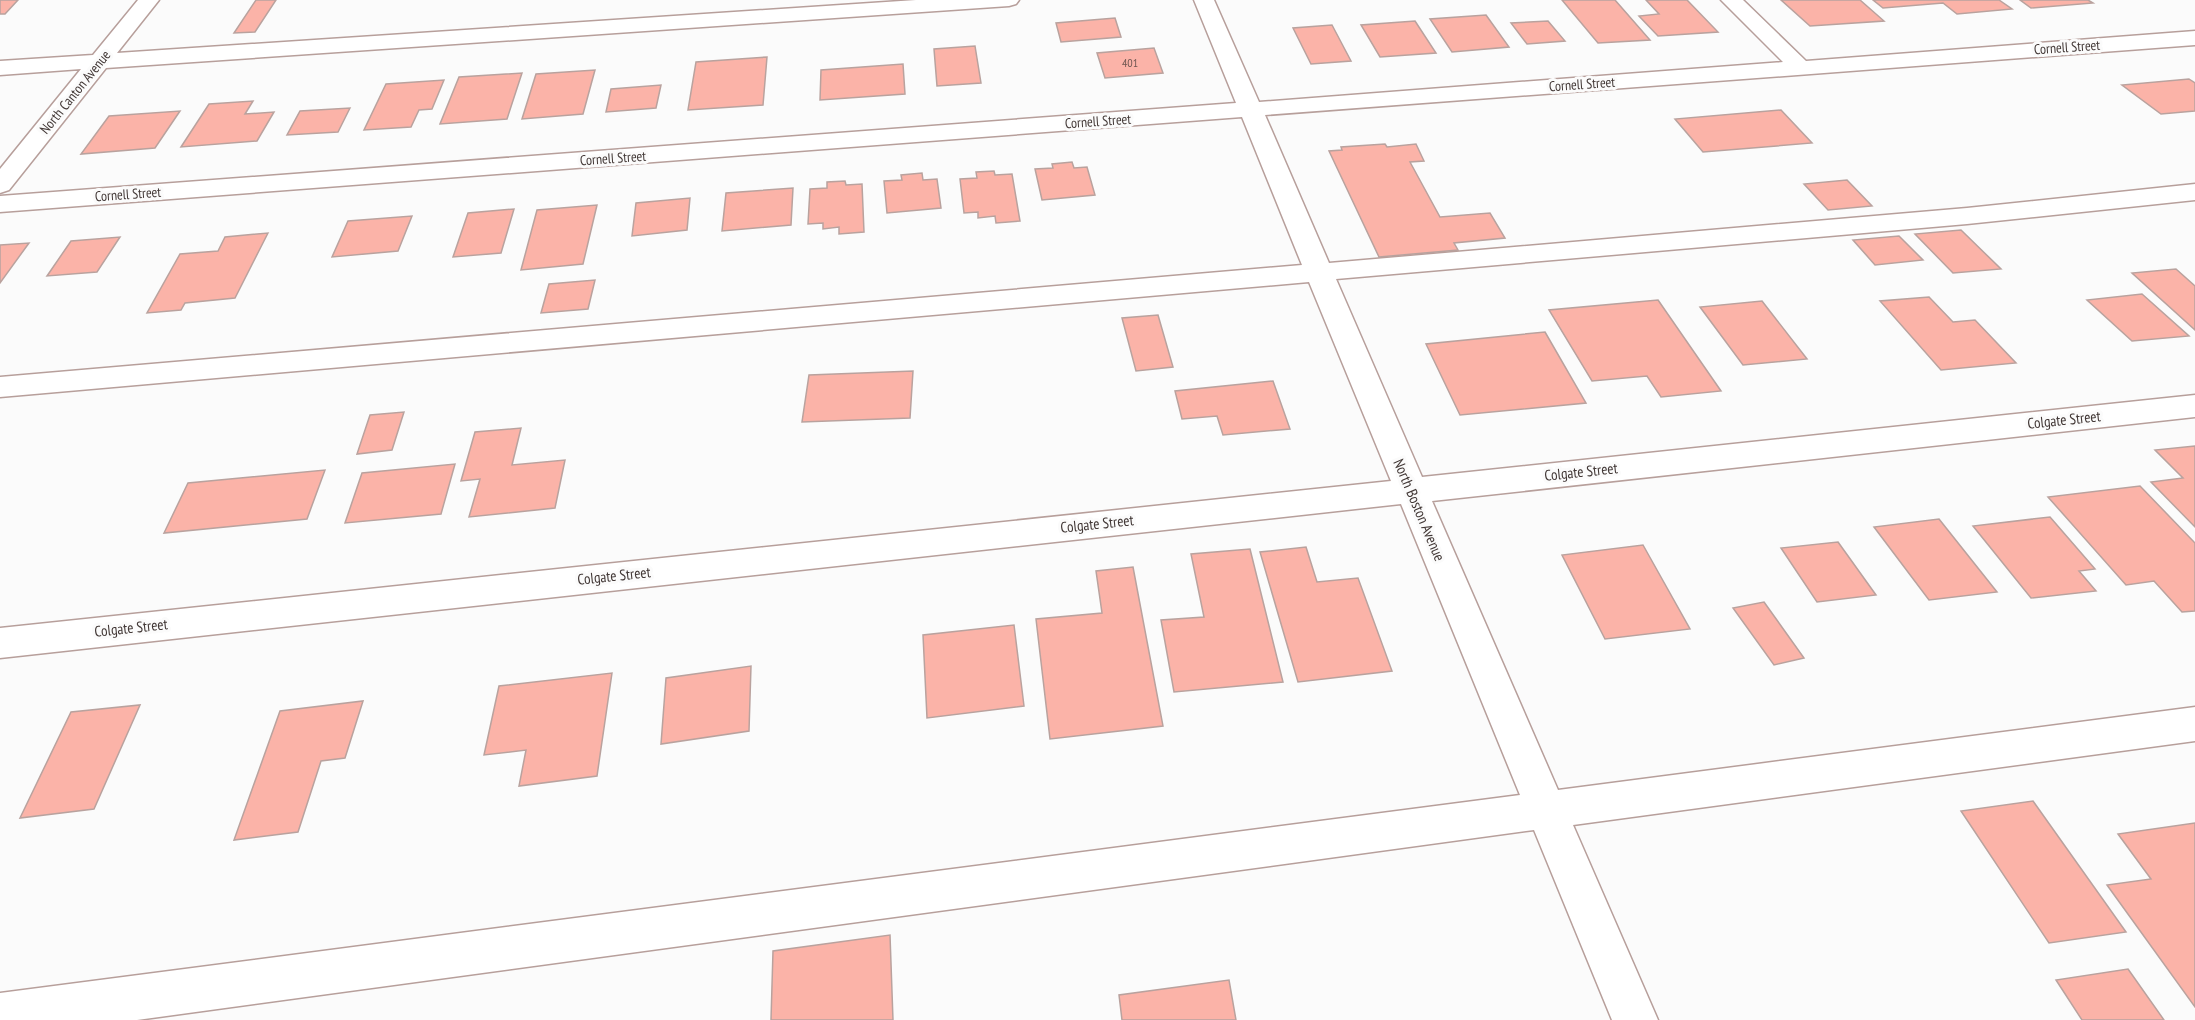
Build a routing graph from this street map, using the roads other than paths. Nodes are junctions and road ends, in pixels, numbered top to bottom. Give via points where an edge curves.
1 (149, 0) edge
2 (1009, 0) edge
3 (1204, 0) edge
4 (1731, 0) edge
5 (2195, 38) edge
6 (100, 61) junction
7 (0, 68) edge
8 (1801, 68) junction
9 (1250, 110) junction
10 (0, 184) edge
11 (2195, 192) edge
12 (0, 204) edge
13 (1318, 272) junction
14 (0, 387) edge
15 (2195, 406) edge
16 (1410, 490) junction
17 (0, 643) edge
18 (2195, 724) edge
19 (1546, 812) junction
20 (0, 1016) edge
21 (1635, 1020) edge

1 - 6 street, North Canton Avenue
2 - 6 street
3 - 9 street, North Boston Avenue
4 - 8 street
5 - 8 street, Cornell Street
6 - 7 street
6 - 10 street, North Canton Avenue
8 - 9 street, Cornell Street
9 - 12 street, Cornell Street
9 - 13 street, North Boston Avenue
11 - 13 street via 1967,216
13 - 14 street
13 - 16 street, North Boston Avenue
15 - 16 street, Colgate Street
16 - 17 street, Colgate Street
16 - 19 street, North Boston Avenue
18 - 19 street
19 - 20 street
19 - 21 street, North Boston Avenue

